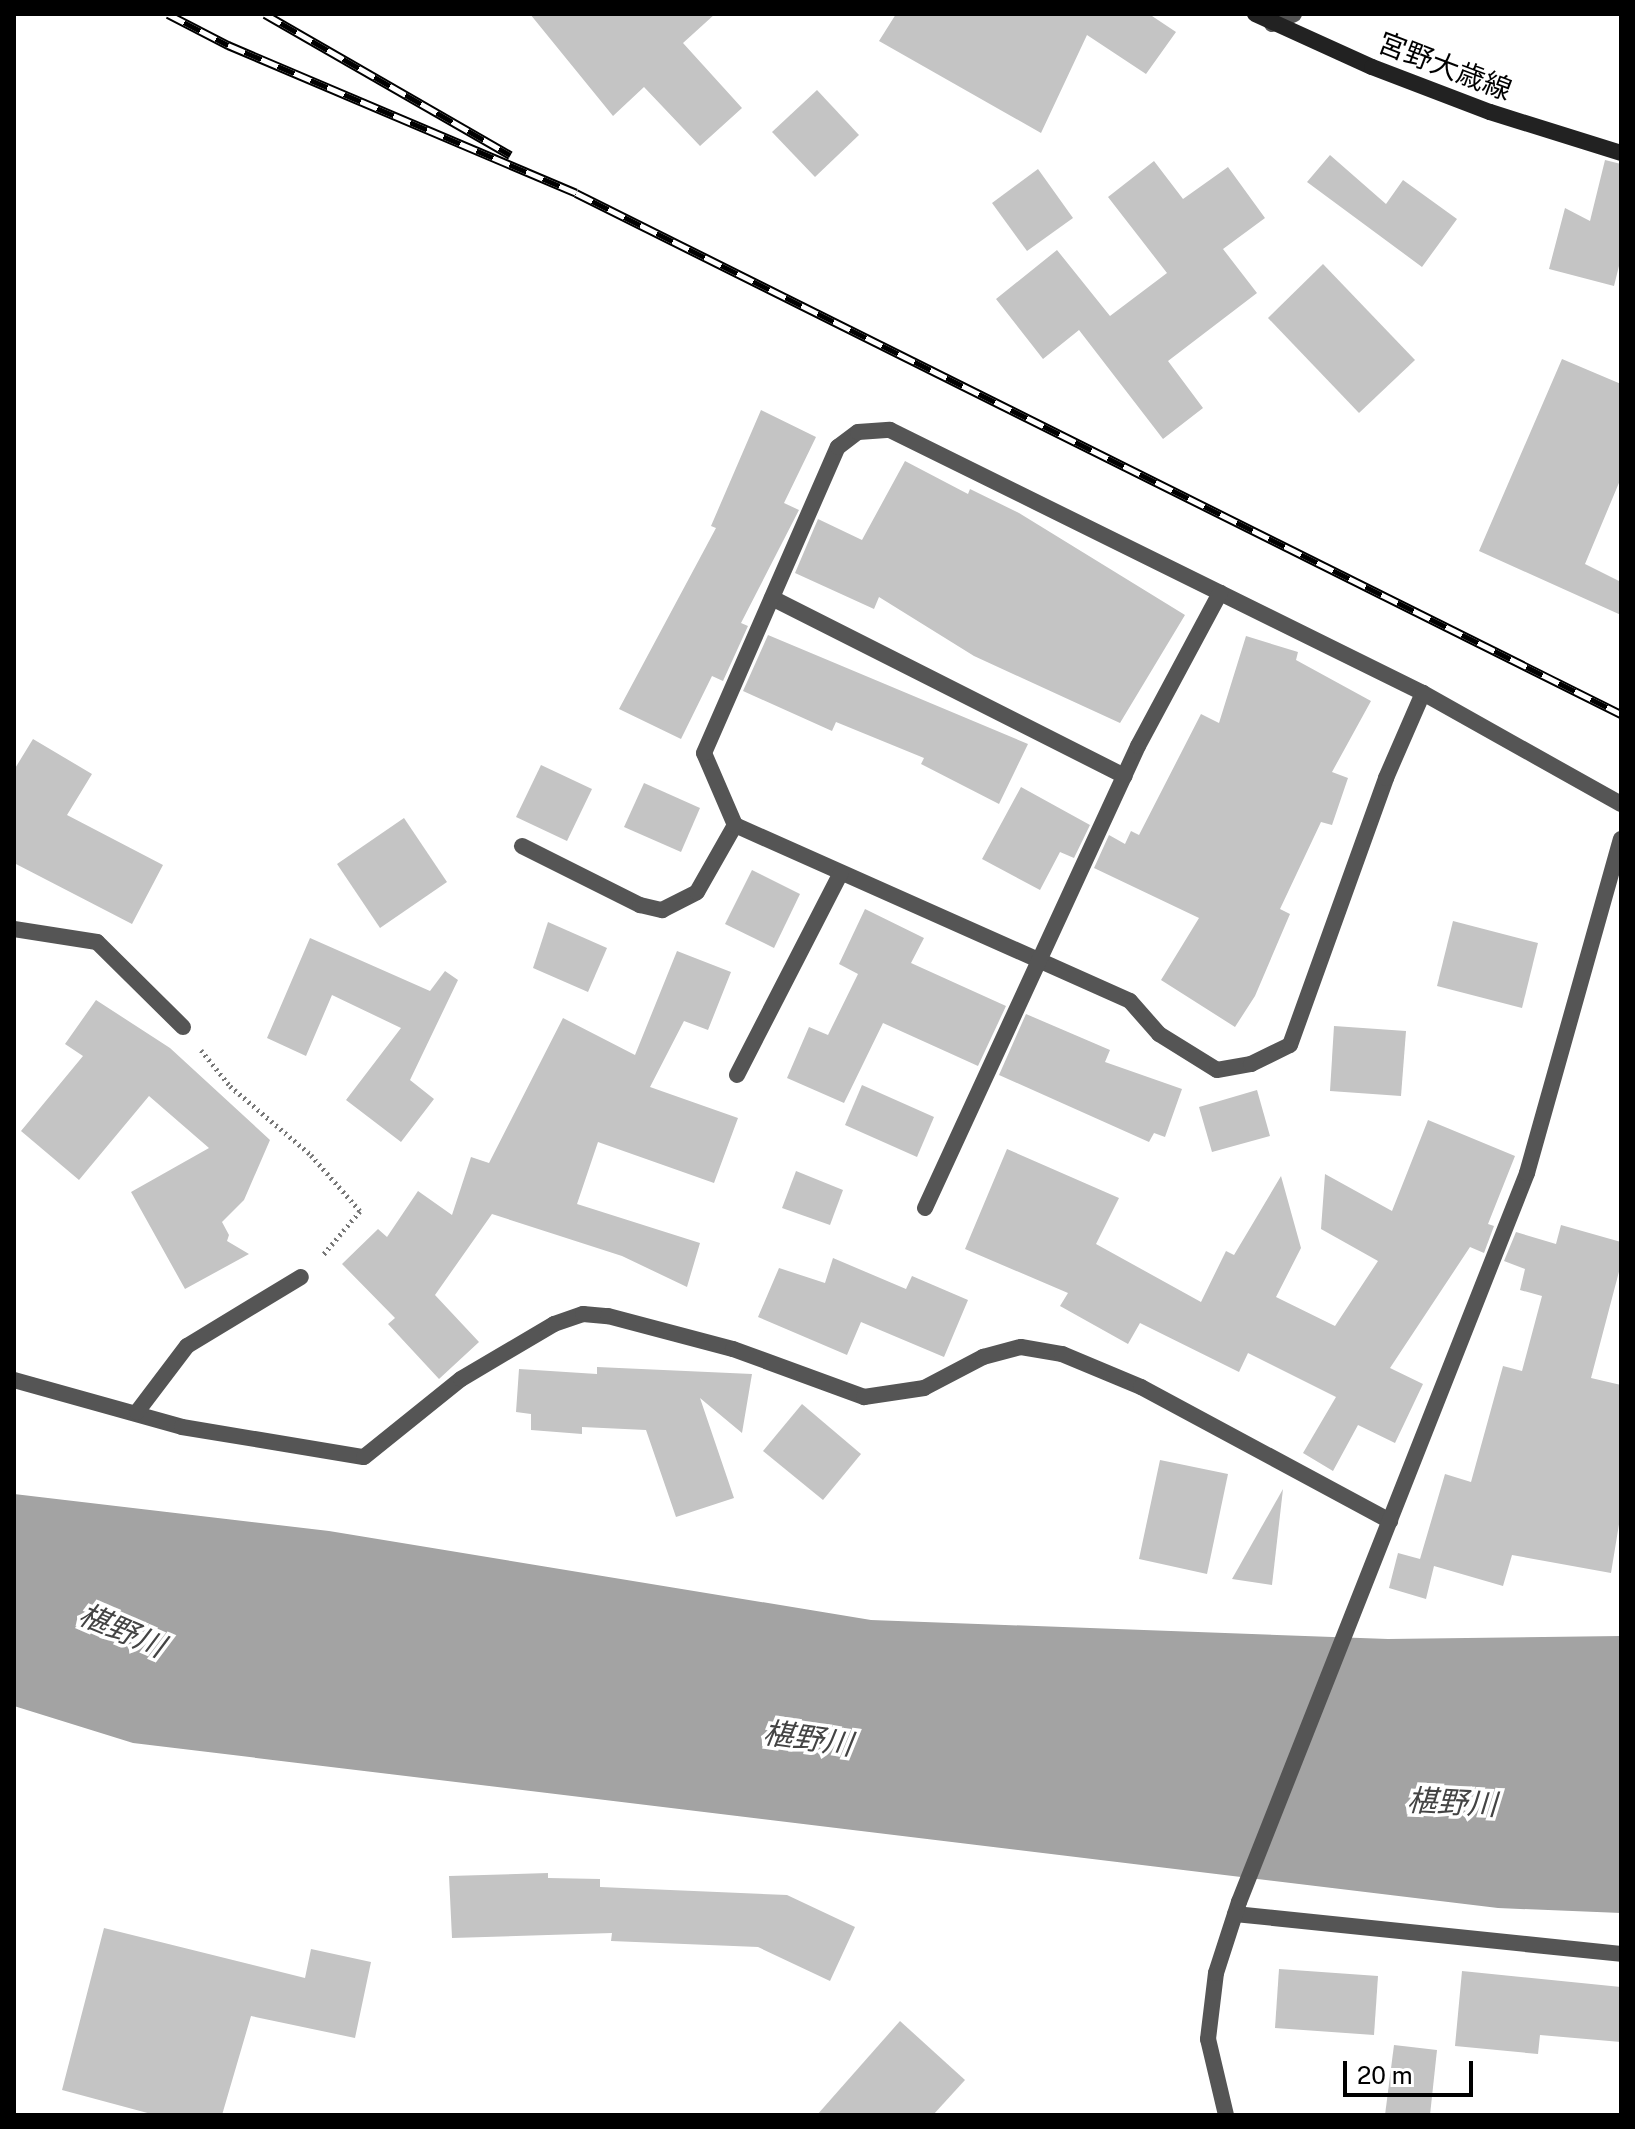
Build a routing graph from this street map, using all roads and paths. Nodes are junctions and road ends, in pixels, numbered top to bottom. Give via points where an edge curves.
1 (1255, 14) edge
2 (1294, 14) edge
3 (1272, 24) junction
4 (1621, 153) edge
5 (1220, 593) junction
6 (772, 598) junction
7 (1423, 693) junction
8 (1125, 776) junction
9 (1621, 804) edge
10 (735, 825) junction
11 (1621, 839) edge
12 (522, 846) dead end
13 (841, 873) junction
14 (14, 929) edge
15 (1039, 960) junction
16 (183, 1027) joint
17 (737, 1075) dead end
18 (925, 1208) dead end
19 (301, 1277) joint
20 (14, 1380) edge
21 (137, 1412) junction
22 (1390, 1521) junction
23 (1237, 1908) junction
24 (1621, 1954) edge
25 (1226, 2115) edge

1 - 3 main road, 宮野大歳線
2 - 3 street
3 - 4 main road, 宮野大歳線 via 1490,112
5 - 6 street via 890,430 858,432 838,447
5 - 7 street
5 - 8 street
6 - 8 street
6 - 10 street via 704,753
7 - 9 street
7 - 15 street via 1386,778 1290,1045 1251,1064 1217,1070 1159,1034 1130,1001
8 - 15 street
10 - 12 street via 697,892 662,910 640,905
10 - 13 street
11 - 22 street via 1527,1173
13 - 15 street
13 - 17 street
14 - 16 street via 97,942
15 - 18 street
16 - 19 path via 230,1086 311,1155 360,1211
19 - 21 street via 187,1346
20 - 21 street
21 - 22 street via 197,1430 364,1457 461,1379 554,1324 583,1314 733,1349 864,1397 924,1388 983,1357 1021,1347 1062,1354 1141,1387
22 - 23 street
23 - 24 street
23 - 25 street via 1216,1973 1208,2039

